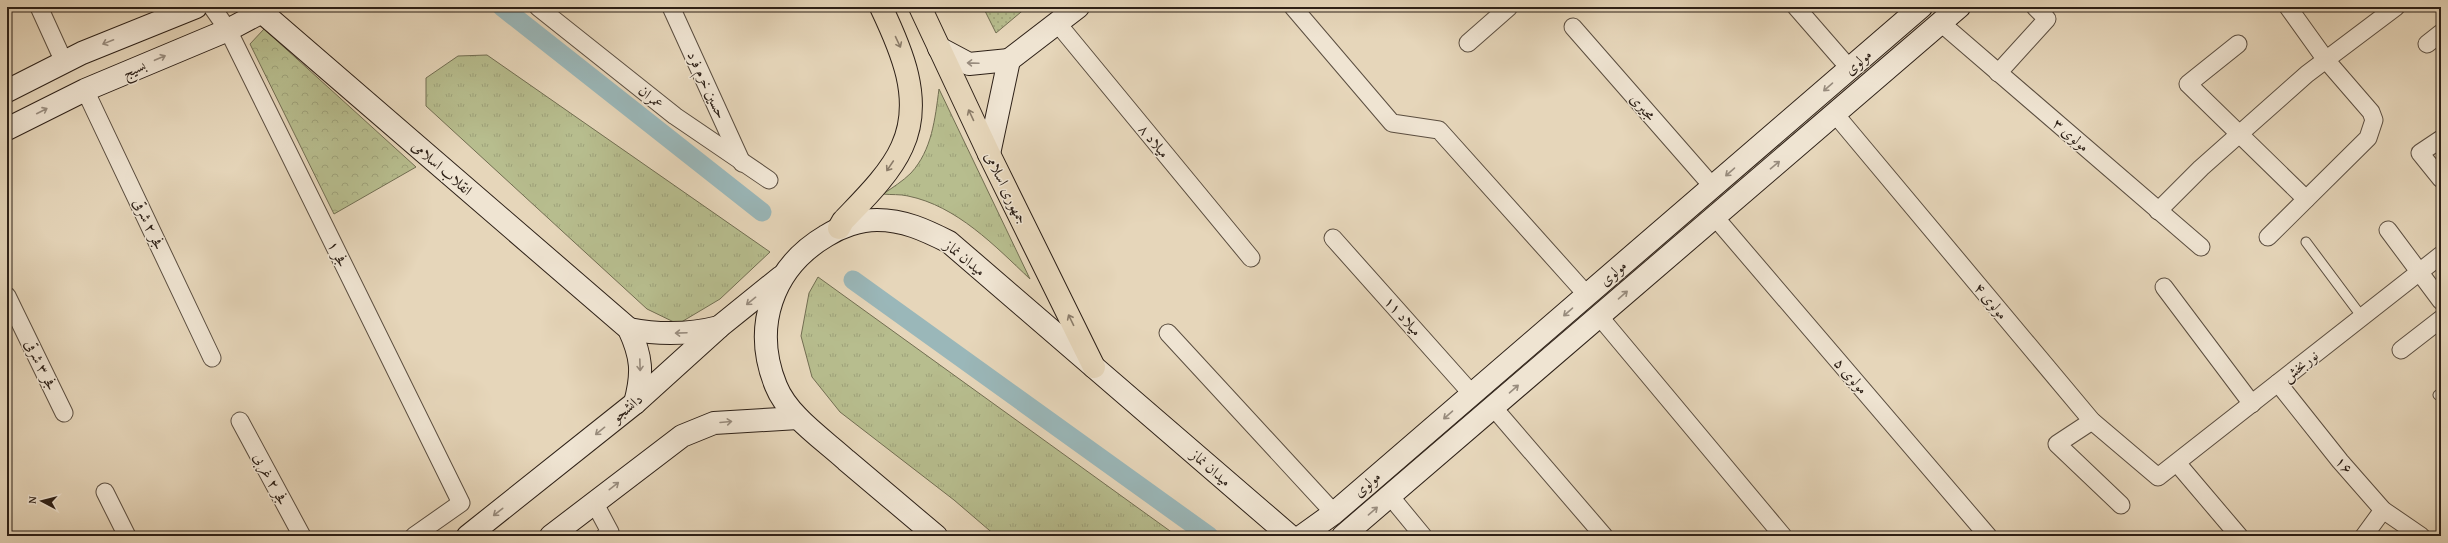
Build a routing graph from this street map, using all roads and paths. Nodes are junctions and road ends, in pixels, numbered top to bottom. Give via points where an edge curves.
1 (39, 7) edge
2 (196, 7) edge
3 (212, 7) edge
4 (538, 7) edge
5 (671, 7) edge
6 (881, 7) edge
7 (920, 7) edge
8 (1078, 7) edge
9 (1293, 7) edge
10 (1510, 7) edge
11 (1796, 7) edge
12 (1921, 7) edge
13 (1959, 7) edge
14 (2035, 7) edge
15 (2288, 7) edge
16 (2396, 7) edge
17 (259, 10) edge
18 (1941, 23) junction
19 (1058, 24) junction
20 (1573, 27) dead end
21 (228, 30) junction
22 (2441, 32) edge
23 (1888, 35) junction
24 (1468, 43) dead end
25 (2238, 44) dead end
26 (2427, 44) dead end
27 (939, 48) junction
28 (1905, 54) junction
29 (1009, 60) junction
30 (2326, 60) junction
31 (64, 62) junction
32 (1850, 69) junction
33 (1998, 73) junction
34 (85, 90) junction
35 (7, 91) edge
36 (1835, 114) junction
37 (7, 129) edge
38 (2239, 134) junction
39 (2441, 139) edge
40 (989, 154) junction
41 (742, 163) junction
42 (2441, 179) edge
43 (769, 180) dead end
44 (1713, 186) junction
45 (2306, 199) junction
46 (2158, 210) junction
47 (1714, 216) junction
48 (839, 228) junction
49 (2388, 230) dead end
50 (2268, 237) dead end
51 (1333, 238) dead end
52 (2306, 242) dead end
53 (2201, 247) dead end
54 (2441, 255) edge
55 (1251, 258) dead end
56 (2420, 272) junction
57 (782, 276) junction
58 (2164, 287) dead end
59 (1587, 295) junction
60 (7, 296) edge
61 (2441, 301) edge
62 (1599, 316) junction
63 (2362, 317) junction
64 (2441, 319) edge
65 (719, 327) junction
66 (629, 328) junction
67 (1168, 333) dead end
68 (2401, 350) dead end
69 (212, 358) dead end
70 (1094, 367) junction
71 (2278, 383) junction
72 (1472, 394) junction
73 (635, 403) junction
74 (2252, 404) junction
75 (1493, 407) junction
76 (64, 413) dead end
77 (798, 418) junction
78 (2092, 421) junction
79 (240, 422) dead end
80 (2177, 463) junction
81 (2158, 477) joint
82 (105, 492) dead end
83 (1390, 496) junction
84 (594, 502) junction
85 (2122, 505) dead end
86 (2383, 510) junction
87 (1334, 513) junction
88 (1347, 533) edge
89 (127, 536) edge
90 (302, 536) edge
91 (414, 536) edge
92 (468, 536) edge
93 (551, 536) edge
94 (605, 536) edge
95 (936, 536) edge
96 (1290, 536) edge
97 (1302, 536) edge
98 (1423, 536) edge
99 (1604, 536) edge
100 (1783, 536) edge
101 (1988, 536) edge
102 (2239, 536) edge
103 (2364, 536) edge
104 (2421, 536) edge

1 - 31 street
2 -> 31 street
3 - 21 street, فجر ۱
4 - 41 street, عمران via 675,116
5 - 41 street, حسین خرم فرد
6 -> 48 main road via 901,50 908,79 911,114 902,147 875,187
7 - 27 main road, جمهوری اسلامی
8 - 19 street
9 - 59 street via 1392,123 1439,130
10 - 24 street
11 - 32 street
12 - 23 street, مولوی
13 - 18 street, مولوی
14 - 33 street via 2047,19
15 - 30 street
16 - 30 street
17 - 21 street, بسیج
17 - 66 street, انقلاب اسلامی
18 - 28 street, مولوی
18 - 33 street, مولوی ۳
19 - 29 street
19 - 55 street, میلاد ۸
20 - 44 street, مجیری
34 -> 21 street, بسیج
21 - 91 street, فجر ۱ via 460,503
22 - 26 street
23 - 28 street
23 - 32 street, مولوی
25 - 38 street via 2188,84
29 -> 27 street via 968,64
40 -> 27 main road, جمهوری اسلامی
28 - 36 street, مولوی
29 - 40 street
30 - 38 street
30 - 45 street via 2371,112 2374,120 2373,129 2368,138
31 - 35 street
32 -> 44 street, مولوی
33 - 46 street, مولوی ۳
37 -> 34 street, بسیج
34 - 69 street, فجر ۲ شرقی
47 -> 36 street, مولوی
36 - 78 street, مولوی ۴
38 - 45 street
38 - 46 street
39 - 42 street via 2420,153
70 -> 40 main road, جمهوری اسلامی
41 - 43 street, عمران
44 - 59 street, مولوی
45 - 50 street
46 - 53 street, مولوی ۳
62 -> 47 street, مولوی
47 - 101 street, مولوی ۵
48 - 57 street, میدان نماز via 806,247
48 - 70 street, میدان نماز via 877,220 914,225 949,242
49 - 56 street
51 - 72 street, میلاد ۱۱
52 - 63 lane
54 - 56 street, نوربخش
56 - 61 street
56 - 63 street, نوربخش
57 -> 65 street, دانشجو
57 - 77 street, میدان نماز via 768,312 766,350 776,387
58 - 74 street
59 -> 72 street, مولوی
60 - 76 street, فجر ۳ شرقی
75 -> 62 street, مولوی
62 - 100 street
63 - 71 street, نوربخش
64 - 68 street
65 -> 66 street via 696,333 670,334
65 - 73 street, دانشجو
66 -> 73 street via 638,348 641,364 640,384
67 - 87 street
70 - 96 street, میدان نماز
71 - 74 street, نوربخش
71 - 86 street, ۱۶
72 -> 87 street, مولوی
73 -> 92 street, دانشجو
74 - 80 street, نوربخش
75 - 83 street, مولوی
75 - 99 street
84 -> 77 street via 682,436 714,424
77 - 95 street, میدان نماز
78 - 81 street, مولوی ۴
78 - 85 street via 2057,444
79 - 90 street, فجر ۲ غربی
80 - 81 street, نوربخش
80 - 102 street
82 - 89 street
88 -> 83 street, مولوی
83 - 98 street
84 - 93 street
84 - 94 street via 610,532
86 - 103 street
86 - 104 street, ۱۶
87 - 88 street
87 - 97 street, مولوی

